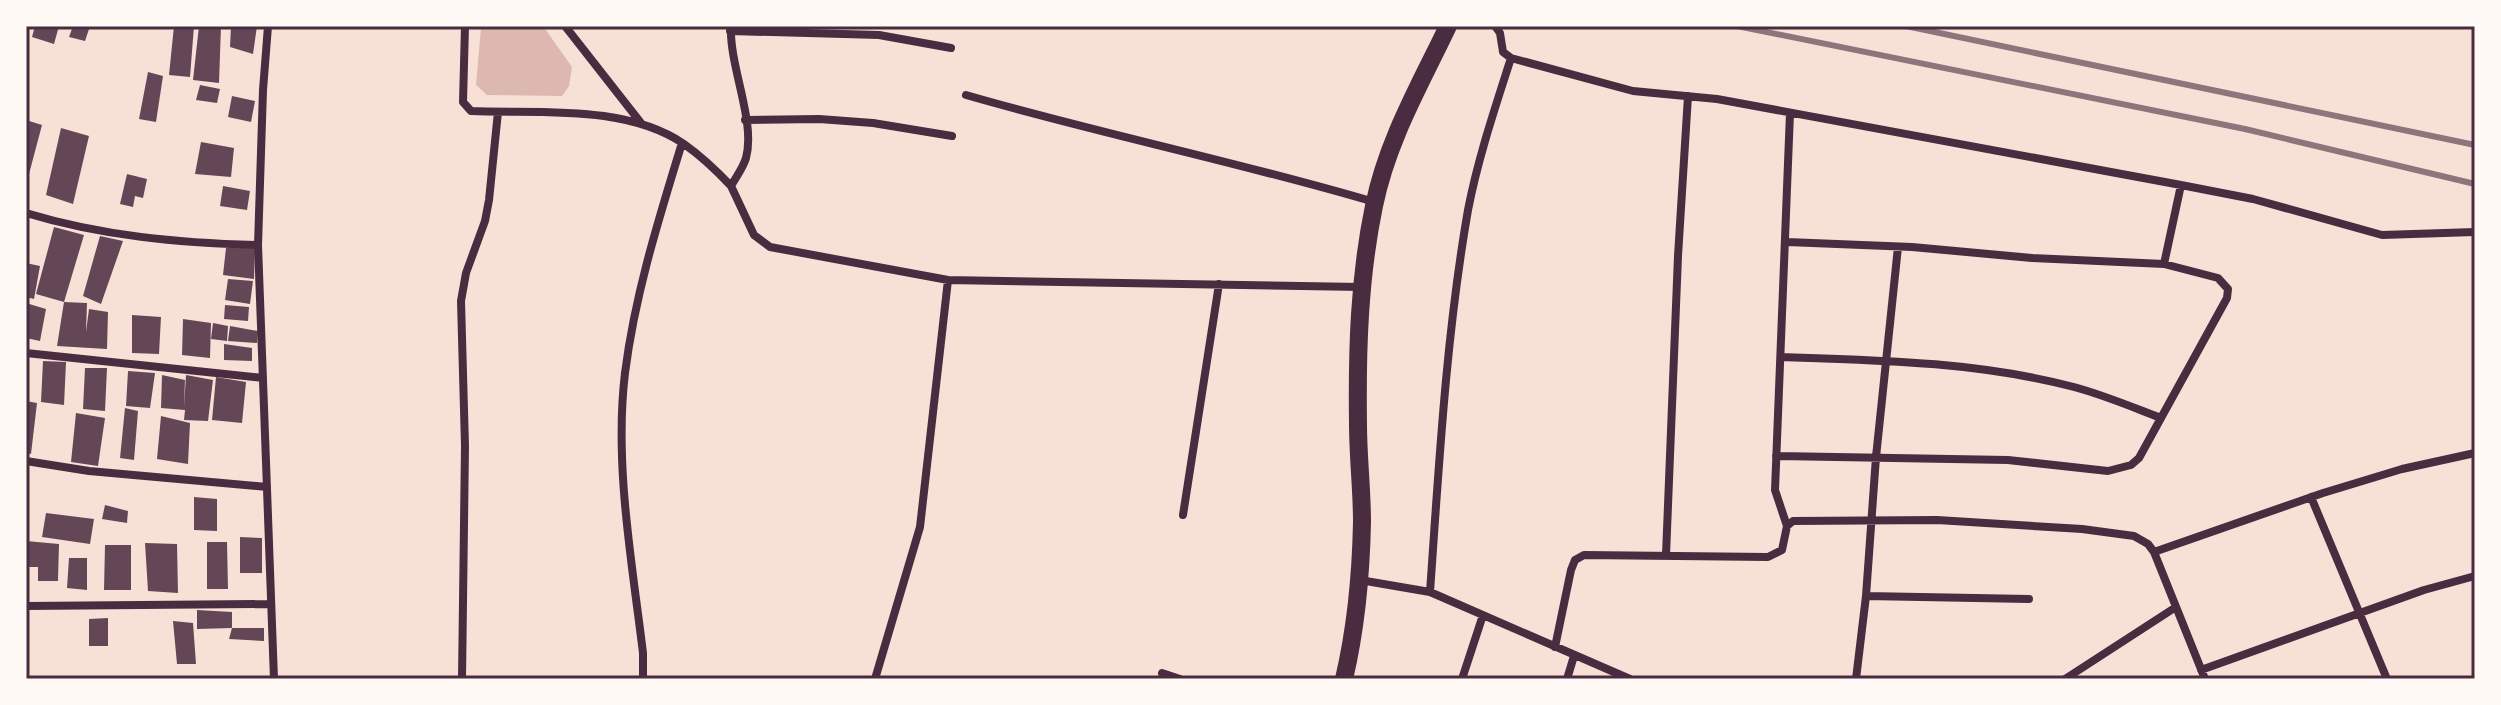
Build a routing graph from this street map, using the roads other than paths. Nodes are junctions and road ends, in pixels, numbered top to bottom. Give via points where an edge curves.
1 (268, 26) edge
2 (465, 26) edge
3 (565, 26) edge
4 (1448, 26) edge
5 (1495, 26) edge
6 (730, 28) edge
7 (951, 48) dead end
8 (1511, 58) junction
9 (966, 95) dead end
10 (1688, 96) junction
11 (498, 112) junction
12 (1790, 113) junction
13 (745, 120) junction
14 (642, 124) junction
15 (952, 136) dead end
16 (682, 143) junction
17 (2181, 185) junction
18 (731, 186) junction
19 (1374, 202) junction
20 (26, 213) edge
21 (2475, 232) edge
22 (1787, 242) junction
23 (258, 245) junction
24 (1898, 247) junction
25 (2164, 264) junction
26 (948, 280) junction
27 (1219, 284) junction
28 (1362, 287) junction
29 (26, 353) edge
30 (1782, 357) junction
31 (1886, 360) junction
32 (263, 378) junction
33 (2161, 418) junction
34 (2475, 453) edge
35 (1776, 456) junction
36 (1876, 457) junction
37 (26, 461) edge
38 (267, 487) junction
39 (2311, 497) junction
40 (1183, 515) dead end
41 (1871, 519) junction
42 (1787, 526) junction
43 (2154, 552) junction
44 (1666, 555) junction
45 (2475, 576) edge
46 (1359, 579) junction
47 (1430, 592) junction
48 (1866, 596) junction
49 (2029, 599) dead end
50 (271, 604) junction
51 (26, 606) edge
52 (2176, 607) junction
53 (2360, 612) junction
54 (1483, 615) junction
55 (1555, 647) junction
56 (1574, 656) junction
57 (1162, 673) dead end
58 (2203, 674) edge
59 (274, 679) edge
60 (462, 679) edge
61 (643, 679) edge
62 (875, 679) edge
63 (1180, 679) edge
64 (1344, 679) edge
65 (1462, 679) edge
66 (1567, 679) edge
67 (1630, 679) edge
68 (1856, 679) edge
69 (2065, 679) edge
70 (2387, 679) edge

1 - 23 street
2 - 11 street via 463,102 471,111
3 - 14 street
4 - 19 highway via 1407,105
5 - 8 street via 1503,52
6 - 7 street via 879,35
6 - 13 street
8 - 10 street via 1633,91
8 - 47 street via 1469,209 1444,406
9 - 19 street
10 - 12 street
10 - 44 street
11 - 14 street via 588,115
11 - 60 street via 485,221 461,301
12 - 17 street
12 - 22 street
13 - 15 street via 873,123
13 - 18 street via 747,154
14 - 16 street
16 - 18 street
16 - 61 street via 649,250 625,376 623,486
17 - 21 street via 2382,235
17 - 25 street
18 - 26 street via 754,235 770,247
19 - 28 highway
20 - 23 street via 71,227 136,237
22 - 24 street
22 - 30 street
23 - 32 street
24 - 25 street
24 - 31 street
25 - 33 street via 2218,278 2228,289
26 - 27 street
26 - 62 street via 920,527
27 - 28 street
27 - 40 street
28 - 46 highway
29 - 32 street
30 - 31 street
30 - 35 street
31 - 33 street via 2035,378
31 - 36 street
32 - 38 street
33 - 36 street via 2139,458 2108,471 2008,460
34 - 39 street
35 - 36 street
35 - 42 street via 1775,490
36 - 41 street
37 - 38 street
38 - 50 street
39 - 43 street
39 - 53 street
41 - 42 street via 1802,519
41 - 43 street via 2082,529 2134,536
41 - 48 street
42 - 44 street via 1782,550 1768,557
43 - 52 street
44 - 55 street via 1596,553 1575,560
45 - 53 street
46 - 47 street
46 - 64 highway
47 - 54 street
48 - 49 street
48 - 68 street
50 - 51 street
50 - 59 street
52 - 58 street
52 - 69 street
53 - 58 street
53 - 70 street
54 - 55 street
54 - 65 street
55 - 56 street
56 - 66 street
56 - 67 street
57 - 63 street

